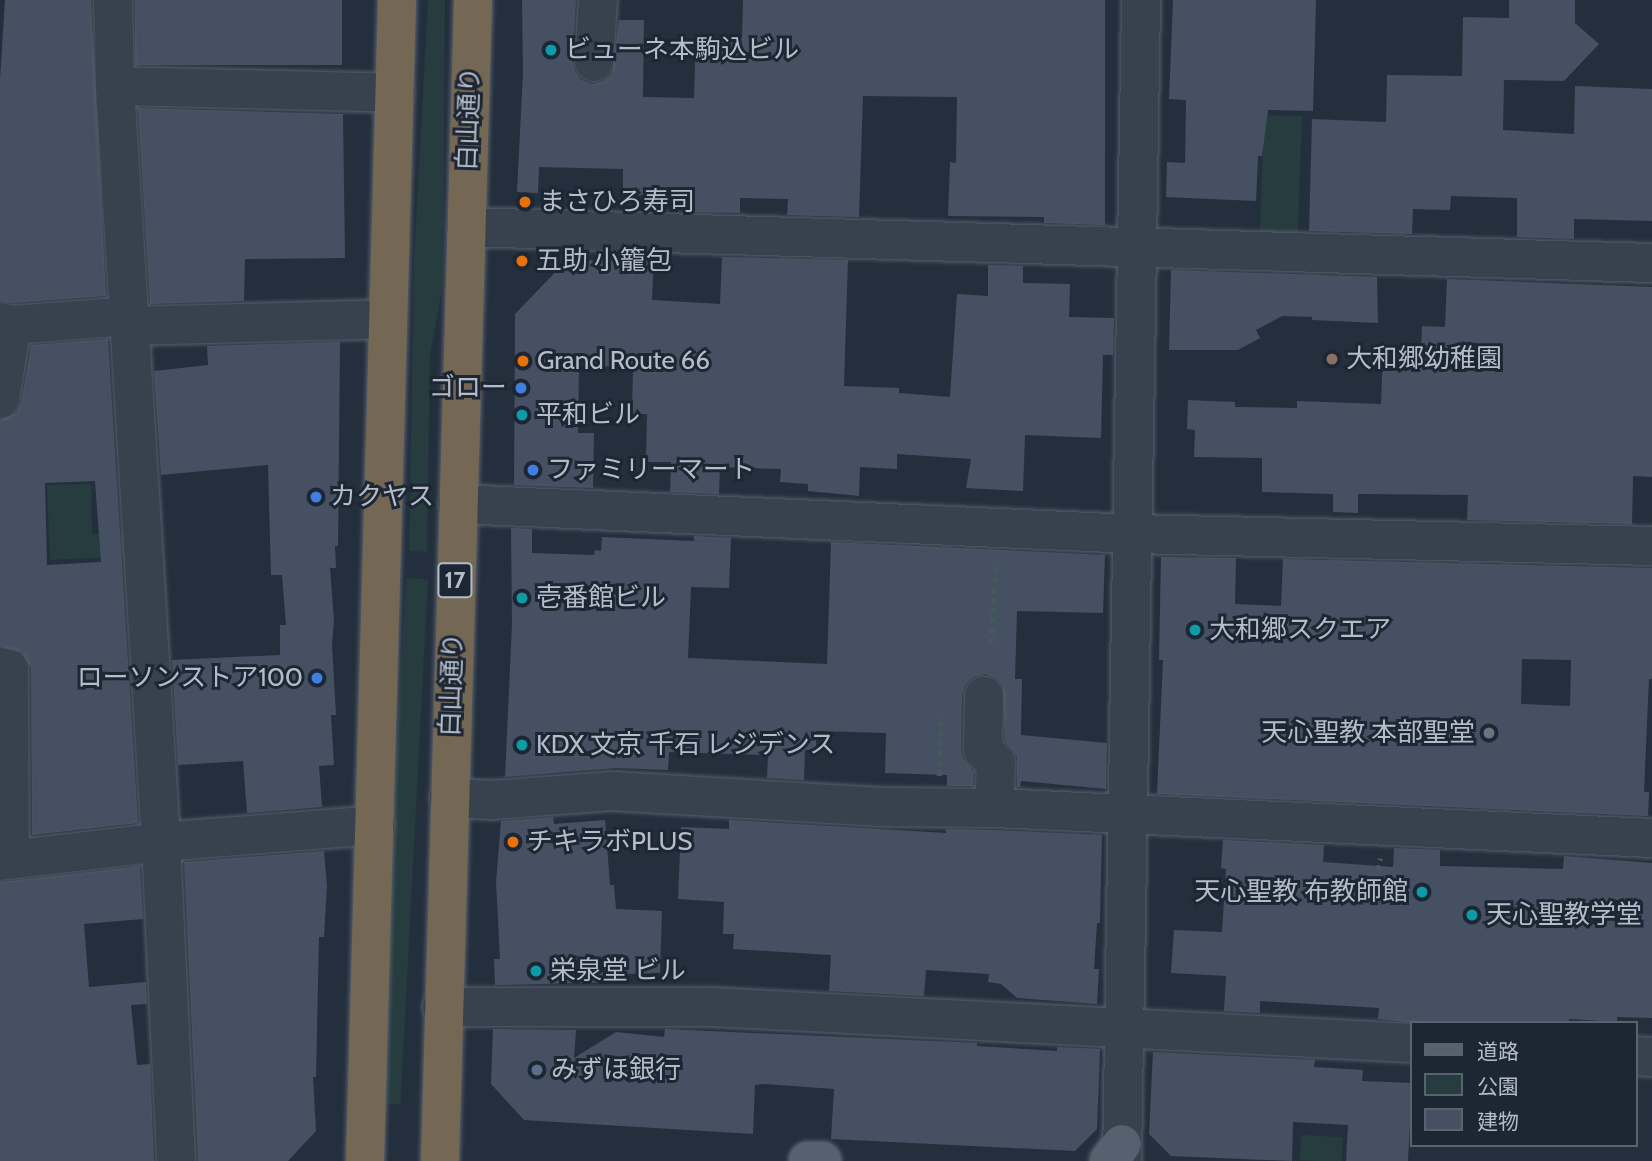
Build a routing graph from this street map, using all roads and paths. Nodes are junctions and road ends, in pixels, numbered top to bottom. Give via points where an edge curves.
1 (113, 0) edge
2 (397, 0) edge
3 (473, 0) edge
4 (598, 0) edge
5 (1141, 0) edge
6 (594, 62) dead end
7 (114, 86) junction
8 (395, 93) junction
9 (466, 227) junction
10 (1138, 248) junction
11 (1652, 263) edge
12 (388, 319) junction
13 (129, 321) junction
14 (6, 324) edge
15 (0, 399) edge
16 (458, 505) junction
17 (998, 528) junction
18 (1133, 534) junction
19 (1652, 546) edge
20 (991, 643) dead end
21 (0, 667) edge
22 (984, 696) dead end
23 (940, 715) dead end
24 (449, 798) junction
25 (938, 808) junction
26 (994, 808) junction
27 (1128, 815) junction
28 (375, 825) junction
29 (1652, 838) edge
30 (161, 842) junction
31 (5, 860) edge
32 (442, 1007) junction
33 (1124, 1028) junction
34 (1410, 1043) edge
35 (1118, 1155) edge
36 (176, 1161) edge
37 (365, 1161) edge
38 (440, 1161) edge
39 (808, 1161) edge
40 (821, 1161) edge

1 - 7 street
2 - 8 highway
3 - 9 highway, 白山通り / 17
4 - 6 street
5 - 10 street
7 - 8 street
7 - 13 street
8 - 12 highway
9 - 10 street
9 - 16 highway, 白山通り / 17
10 - 11 street
10 - 18 street
12 - 13 street
12 - 28 highway
13 - 14 street
13 - 30 street
14 - 15 street
16 - 17 street
16 - 24 highway, 白山通り / 17
17 - 18 street
17 - 20 path
18 - 19 street
18 - 27 street
21 - 31 street via 9,668
22 - 26 street via 983,750 996,763
23 - 25 path
24 - 25 street via 492,800 612,791
24 - 32 highway, 白山通り / 17
25 - 26 street
26 - 27 street
27 - 29 street
27 - 33 street
28 - 30 street
28 - 37 highway
30 - 31 street
30 - 36 street
32 - 33 street via 712,1007
32 - 38 highway, 白山通り / 17
33 - 34 street
33 - 35 street
39 - 40 main road

